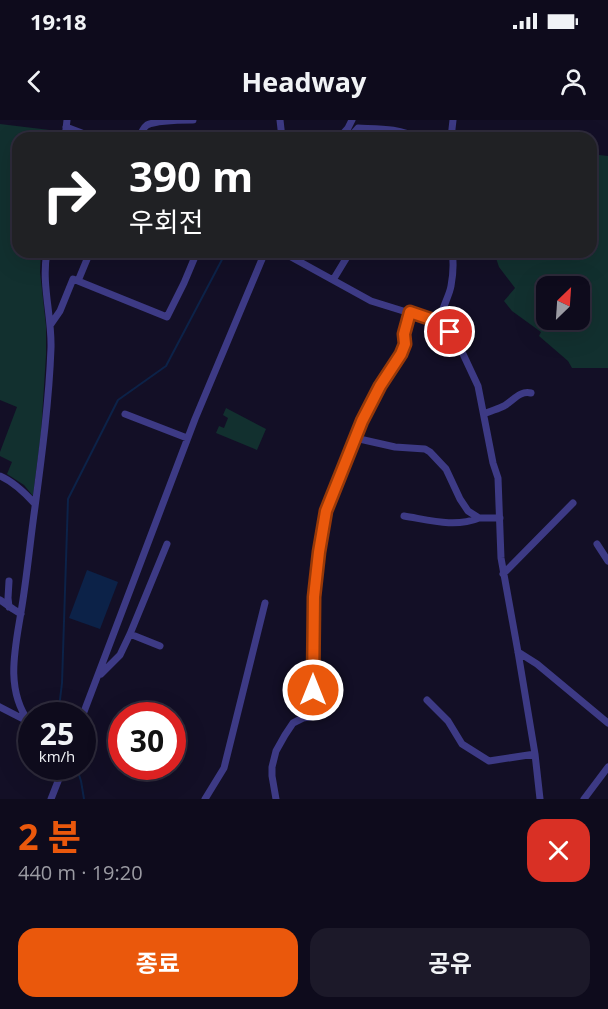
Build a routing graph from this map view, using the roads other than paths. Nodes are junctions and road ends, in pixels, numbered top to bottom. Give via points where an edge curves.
1 (193, 120) edge
2 (67, 123) edge
3 (84, 132) edge
4 (142, 132) edge
5 (354, 132) edge
6 (403, 132) edge
7 (46, 258) edge
8 (88, 258) edge
9 (194, 258) edge
10 (262, 258) edge
11 (293, 258) edge
12 (346, 258) edge
13 (452, 258) edge
14 (333, 280) junction
15 (78, 281) junction
16 (410, 312) junction
17 (442, 323) junction
18 (51, 325) junction
19 (531, 393) dead end
20 (125, 414) dead end
21 (484, 414) junction
22 (187, 438) junction
23 (356, 438) junction
24 (0, 476) edge
25 (573, 503) dead end
26 (35, 504) junction
27 (404, 516) dead end
28 (479, 518) junction
29 (500, 518) junction
30 (166, 544) dead end
31 (597, 544) dead end
32 (608, 561) edge
33 (503, 574) junction
34 (9, 581) dead end
35 (0, 600) edge
36 (265, 603) dead end
37 (9, 607) junction
38 (21, 614) junction
39 (130, 634) junction
40 (160, 646) dead end
41 (518, 652) junction
42 (98, 678) junction
43 (427, 700) dead end
44 (18, 702) edge
45 (88, 702) edge
46 (0, 707) edge
47 (18, 717) edge
48 (608, 723) edge
49 (535, 754) junction
50 (608, 767) edge
51 (58, 780) edge
52 (51, 799) edge
53 (204, 799) edge
54 (276, 799) edge
55 (540, 799) edge
56 (584, 799) edge

1 - 4 street via 154,123
2 - 3 street
5 - 6 street via 358,128
7 - 18 street
8 - 15 street
9 - 15 street via 167,317
10 - 22 street
11 - 14 street
12 - 14 street
13 - 17 street via 451,286
14 - 16 street via 371,301
15 - 18 street via 73,279
16 - 17 street
16 - 23 street via 401,354 380,386
17 - 21 street via 456,339 474,375
18 - 26 street via 45,435
19 - 21 street via 522,393
20 - 22 street
21 - 29 street via 498,478
22 - 42 street
23 - 28 street via 425,449 446,469 468,511
23 - 54 street via 322,529 314,597 314,715 293,723 276,751 272,776
24 - 26 street
25 - 33 street
26 - 38 street
27 - 28 street via 456,523
28 - 29 street
29 - 33 street
30 - 39 street
31 - 32 street
33 - 41 street
34 - 37 street
35 - 37 street
36 - 53 street via 224,768
37 - 38 street
38 - 44 street via 15,646
39 - 40 street
39 - 42 street via 120,655
41 - 48 street
41 - 49 street
42 - 45 street
43 - 49 street via 448,721 462,744 489,761
46 - 47 street
49 - 55 street
50 - 56 street
51 - 52 street

